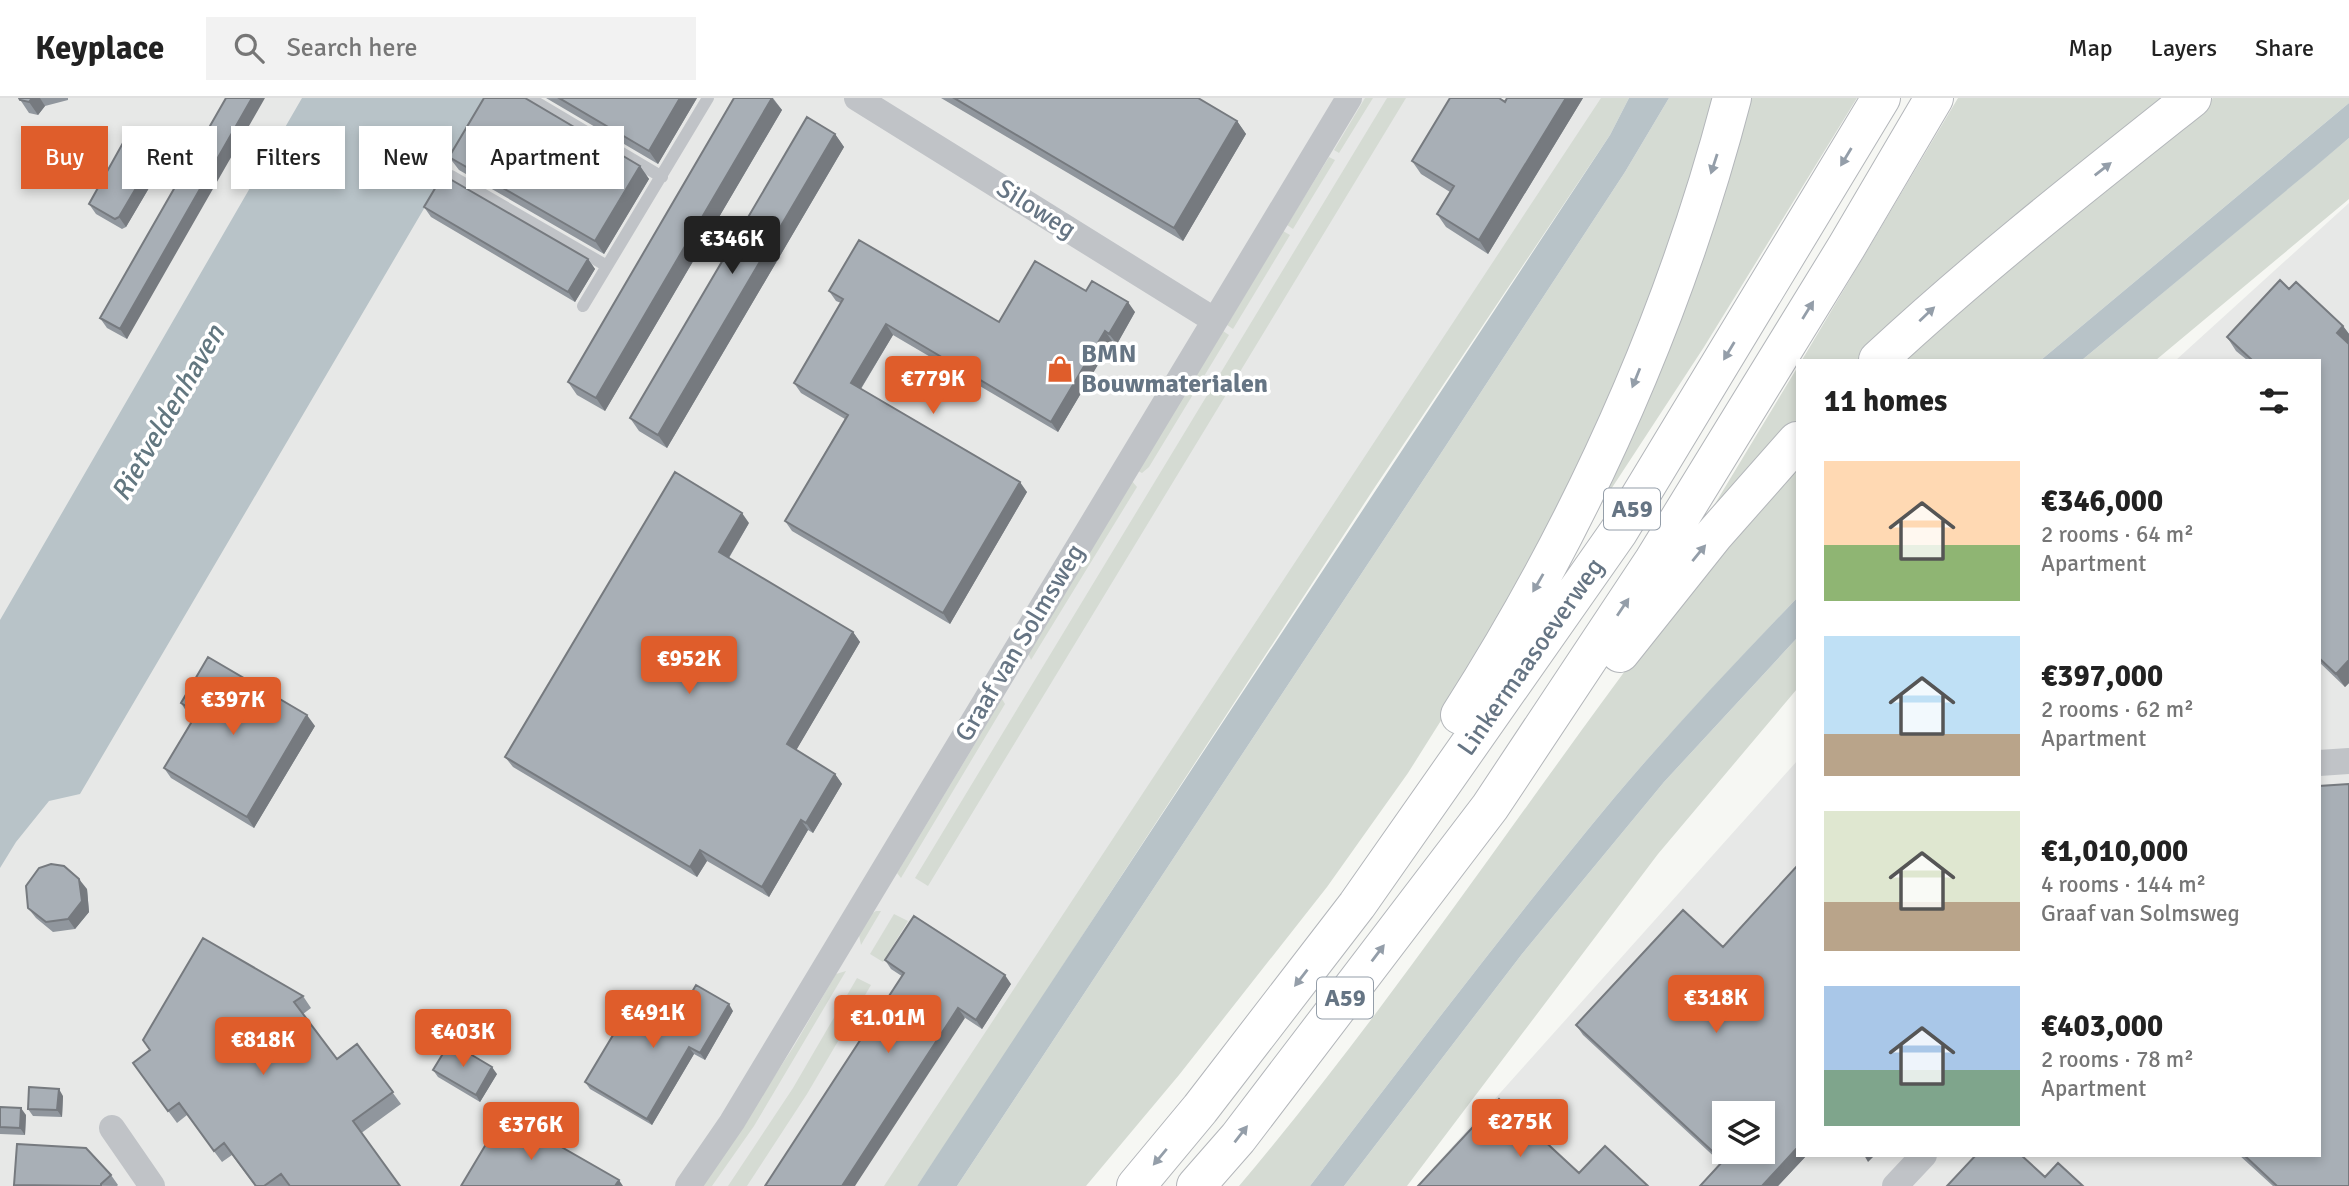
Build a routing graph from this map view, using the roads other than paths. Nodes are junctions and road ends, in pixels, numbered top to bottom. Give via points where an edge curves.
1 (529, 98) edge
2 (708, 98) edge
3 (857, 98) edge
4 (1349, 98) edge
5 (1732, 98) edge
6 (1881, 98) edge
7 (1934, 98) edge
8 (2192, 98) edge
9 (452, 177) edge
10 (662, 177) junction
11 (607, 266) junction
12 (583, 306) dead end
13 (1214, 320) junction
14 (1879, 359) edge
15 (1796, 442) edge
16 (2349, 761) edge
17 (2321, 762) edge
18 (1490, 807) junction
19 (1357, 905) junction
20 (111, 1128) dead end
21 (1922, 1157) edge
22 (152, 1186) edge
23 (688, 1186) edge
24 (1136, 1186) edge
25 (1196, 1186) edge
26 (1895, 1186) edge

1 - 10 lane
2 - 10 lane
3 - 13 street, Siloweg
4 - 13 street, Graaf van Solmsweg
5 -> 19 highway, A59 via 1677,276 1618,422 1558,548 1485,676 1387,830
6 -> 19 highway, Linkermaasoeverweg / A59 via 1619,531
18 -> 7 highway, Linkermaasoeverweg / A59 via 1654,560
14 -> 8 highway via 2021,234
9 - 11 lane
10 - 11 lane
11 - 12 lane
13 - 23 street, Graaf van Solmsweg via 732,1122
18 -> 15 highway, A59 via 1553,744 1640,626
16 - 17 street
25 -> 18 highway, Linkermaasoeverweg / A59 via 1238,1138
19 -> 24 highway, Linkermaasoeverweg / A59
20 - 22 street
21 - 26 street

